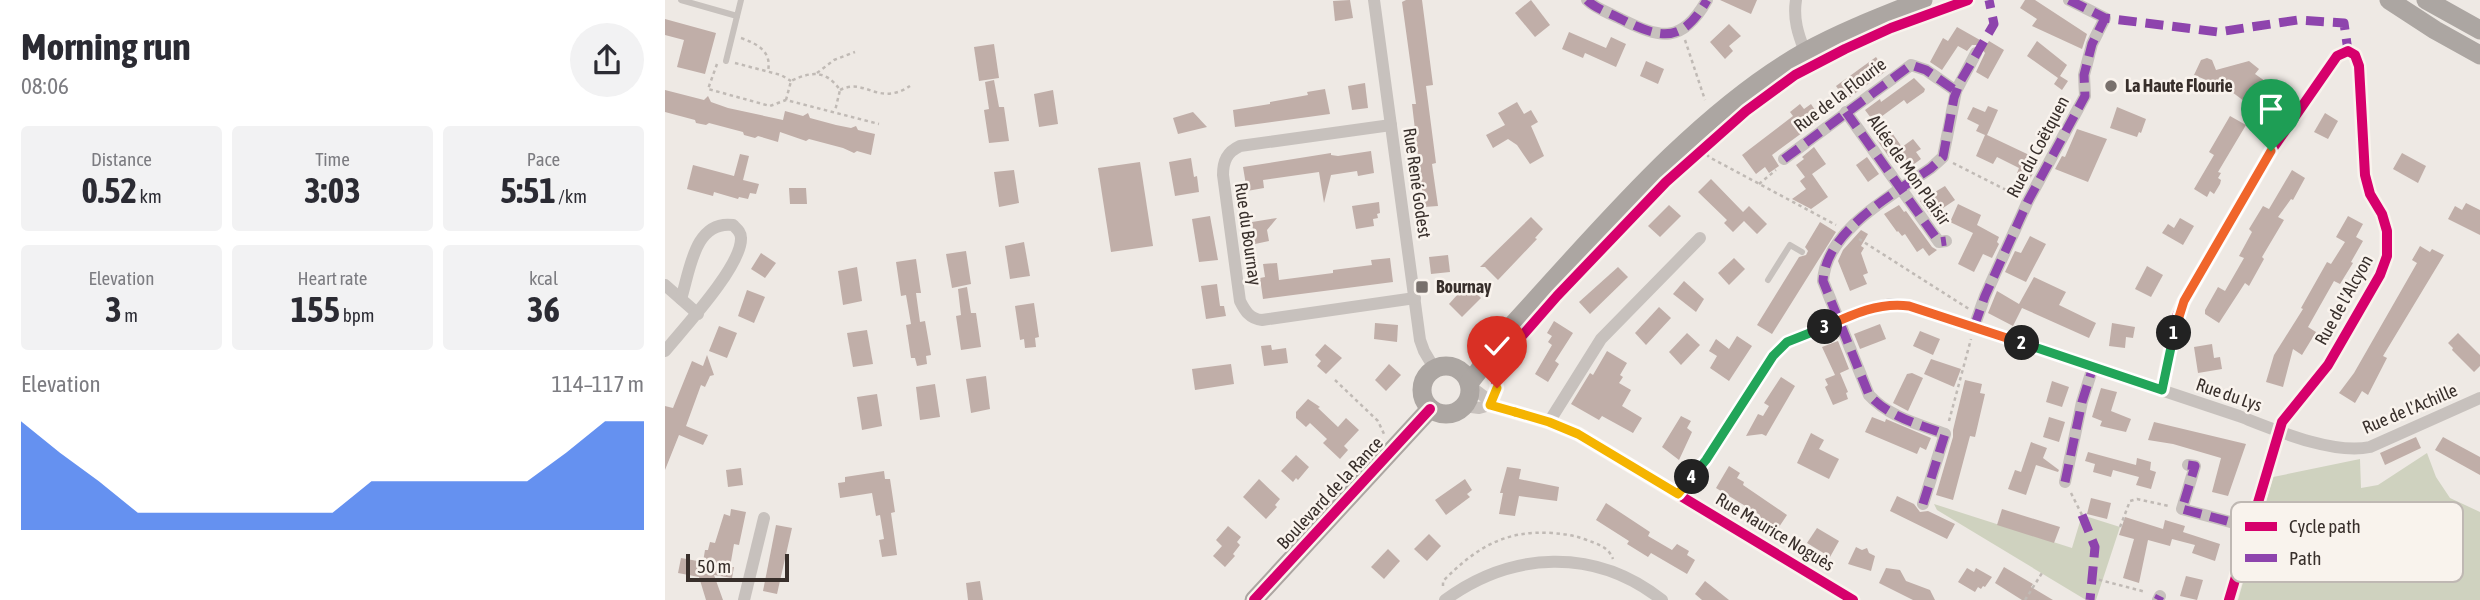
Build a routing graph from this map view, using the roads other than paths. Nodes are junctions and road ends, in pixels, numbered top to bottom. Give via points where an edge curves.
1 (681, 0) edge
2 (741, 0) edge
3 (1374, 0) edge
4 (1587, 0) edge
5 (1707, 0) edge
6 (1795, 0) edge
7 (1923, 0) edge
8 (2069, 0) edge
9 (2371, 0) edge
10 (2389, 0) edge
11 (2426, 0) edge
12 (2411, 15) junction
13 (737, 16) junction
14 (2480, 30) edge
15 (1805, 52) junction
16 (1976, 53) dead end
17 (2480, 55) edge
18 (726, 61) road end
19 (1955, 91) junction
20 (1846, 112) junction
21 (1391, 125) junction
22 (1784, 159) road end
23 (1901, 188) junction
24 (1700, 238) dead end
25 (1947, 241) dead end
26 (1802, 253) dead end
27 (1768, 280) dead end
28 (665, 285) edge
29 (1415, 298) junction
30 (681, 299) junction
31 (698, 314) junction
32 (1839, 320) junction
33 (1974, 327) junction
34 (665, 351) edge
35 (2093, 367) junction
36 (1434, 368) junction
37 (1466, 379) junction
38 (2162, 390) junction
39 (2480, 397) edge
40 (1490, 405) junction
41 (1464, 406) junction
42 (1430, 408) junction
43 (1549, 422) junction
44 (2279, 432) junction
45 (2188, 465) dead end
46 (2065, 482) road end
47 (1678, 494) junction
48 (2257, 502) edge
49 (1923, 504) dead end
50 (764, 518) dead end
51 (2231, 522) edge
52 (2234, 582) edge
53 (1830, 594) edge
54 (744, 600) edge
55 (1254, 600) edge
56 (1445, 600) edge
57 (1662, 600) edge
58 (1853, 600) edge
59 (2229, 600) edge

1 - 13 lane
2 - 13 lane
3 - 21 street, Rue René Godest
4 - 5 street via 1639,28 1666,35 1682,31
6 - 15 street via 1796,30
7 - 15 main road
8 - 33 street, Rue du Coëtquen via 2105,18 2084,75 2085,96 2028,201
9 - 12 main road via 2394,17
10 - 12 main road
11 - 14 main road
12 - 17 main road
13 - 18 lane
15 - 37 main road via 1692,137 1624,204
16 - 19 street
19 - 20 street, Rue de la Flourie via 1911,65
19 - 23 street via 1943,157
20 - 22 street, Rue de la Flourie
20 - 23 street, Allée de Mon Plaisir
21 - 29 street, Rue René Godest
21 - 29 street, Rue du Bournay via 1232,150 1225,159 1223,175 1240,301 1246,312 1262,320
23 - 25 street, Allée de Mon Plaisir via 1939,242
23 - 32 street via 1846,230 1821,266
24 - 43 street via 1601,339
26 - 27 lane via 1790,244
28 - 30 street
29 - 36 street, Rue René Godest via 1420,340
30 - 31 street
30 - 31 street via 699,240 722,223 733,225 741,242
31 - 34 street
32 - 33 street, Rue du Lys via 1890,304
32 - 47 street, Rue du Lys via 1787,342 1773,356 1706,460
32 - 49 street via 1869,395 1879,406 1945,434
33 - 35 street, Rue du Lys
35 - 38 street, Rue du Lys
35 - 46 street
36 - 37 main road via 1442,366
36 - 42 main road via 1422,387
37 - 40 street, Rue Maurice Noguès
37 - 41 main road via 1470,393
38 - 44 street, Rue du Lys
38 - 44 street, Rue de l'Alcyon via 2184,301 2294,114 2337,56 2348,51 2359,66 2365,175 2387,231 2387,256 2328,365
39 - 44 street, Rue de l'Achille via 2355,450
40 - 41 street, Rue Maurice Noguès
40 - 43 street, Rue Maurice Noguès
41 - 42 main road via 1444,414
42 - 55 main road, Boulevard de la Rance
43 - 47 street, Rue Maurice Noguès via 1578,434
44 - 48 street
45 - 51 street via 2195,466 2182,509
47 - 53 street, Rue Maurice Noguès
50 - 54 street
52 - 59 street
53 - 58 street, Rue Maurice Noguès
56 - 57 street via 1481,578 1547,561 1618,573

